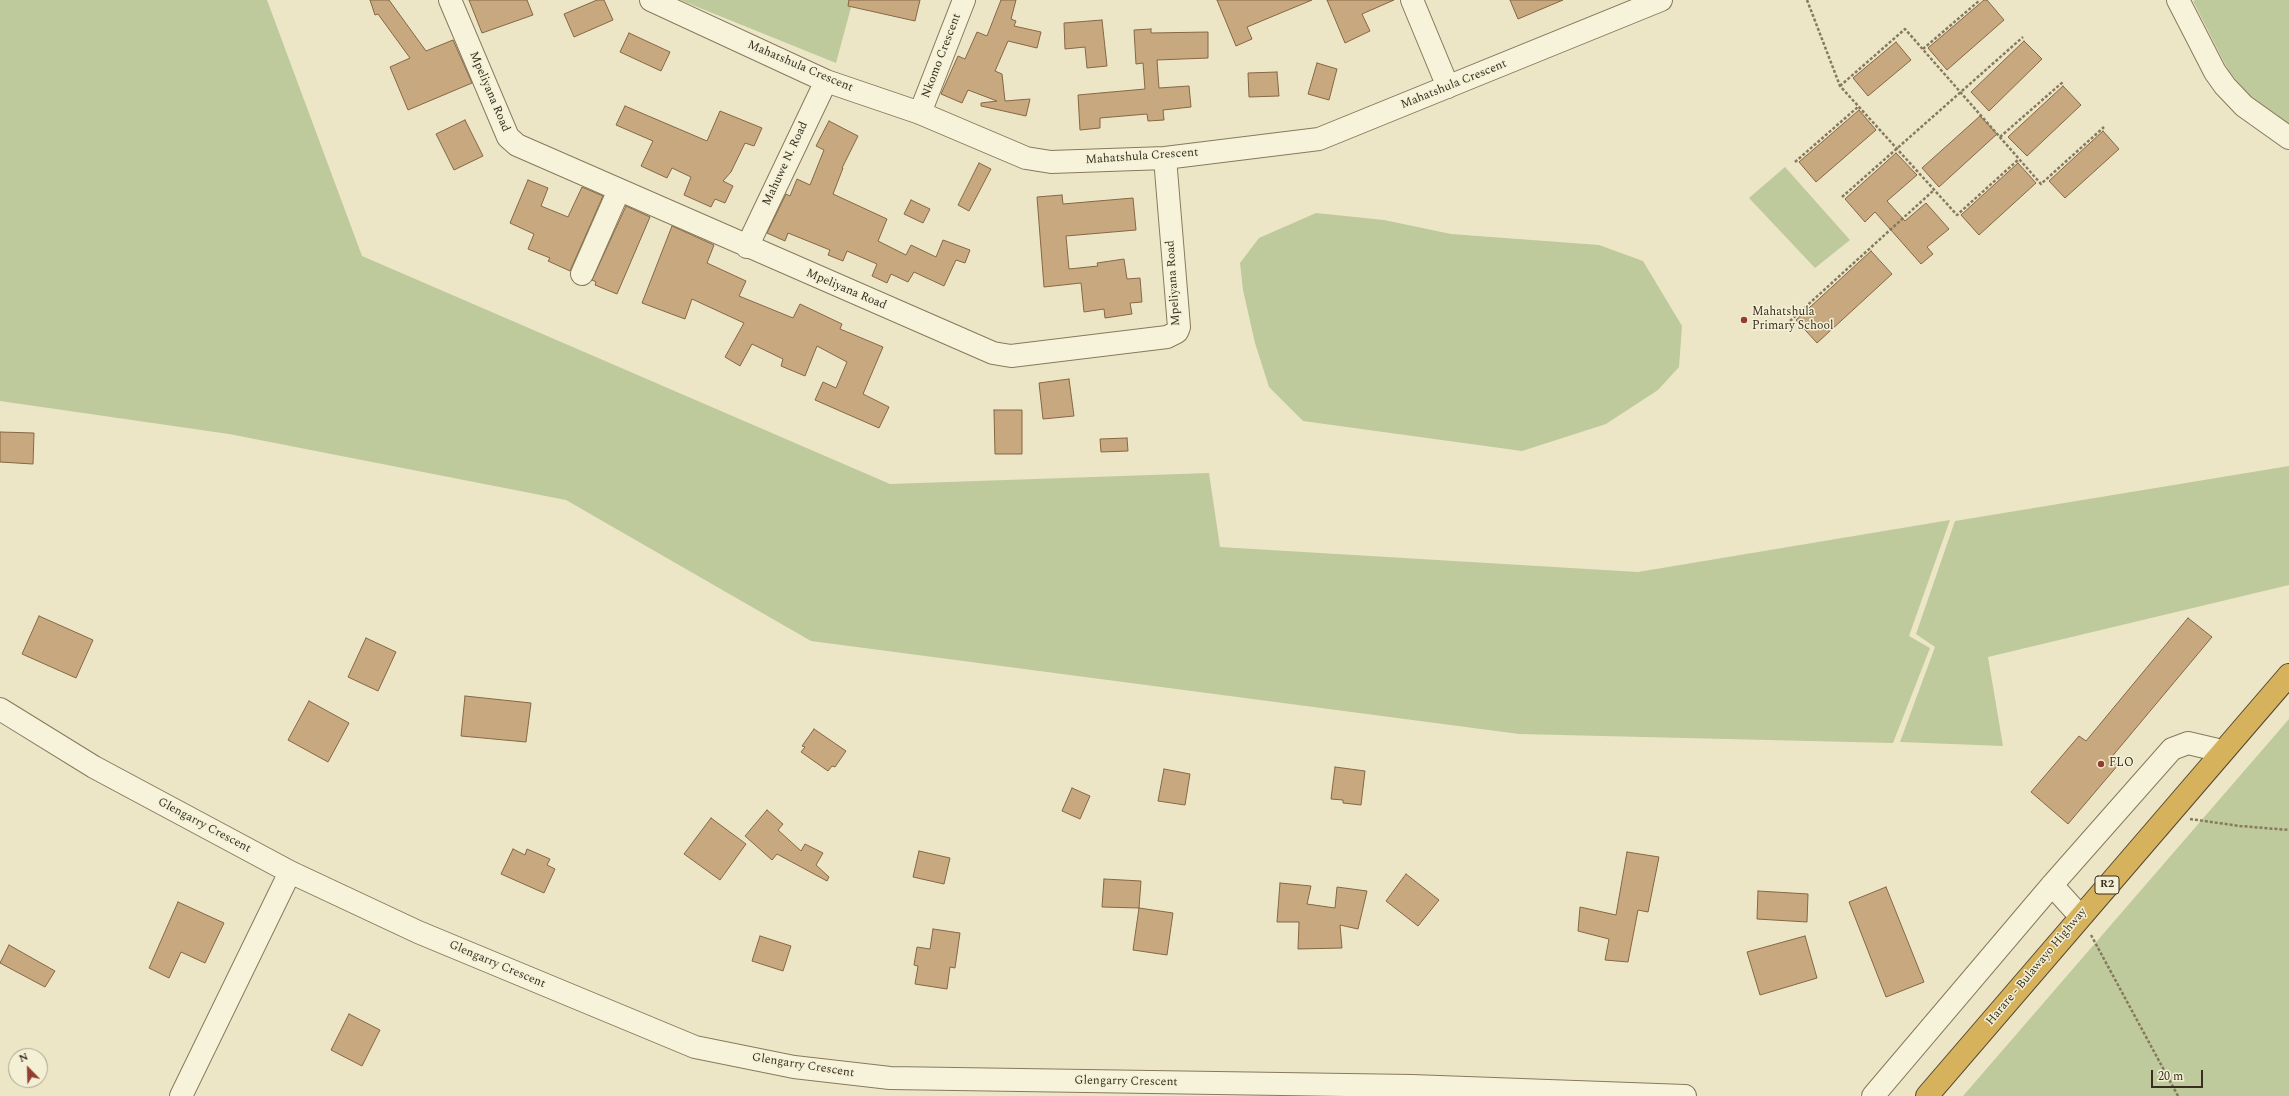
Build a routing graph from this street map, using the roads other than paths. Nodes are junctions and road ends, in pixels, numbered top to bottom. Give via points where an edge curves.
1 (450, 0) edge
2 (651, 0) edge
3 (964, 0) edge
4 (1412, 0) edge
5 (1661, 0) edge
6 (2178, 0) edge
7 (826, 81) junction
8 (1448, 87) junction
9 (920, 113) junction
10 (2289, 138) edge
11 (1165, 158) junction
12 (620, 190) junction
13 (747, 247) junction
14 (582, 274) dead end
15 (2289, 675) edge
16 (0, 709) edge
17 (2222, 751) junction
18 (290, 872) junction
19 (2052, 885) junction
20 (2080, 916) junction
21 (181, 1096) edge
22 (1685, 1096) edge
23 (1873, 1096) edge
24 (1927, 1096) edge

1 - 12 street, Mpeliyana Road via 508,137 517,145
2 - 7 street, Mahatshula Crescent
3 - 9 street, Nkomo Crescent
4 - 8 street
5 - 8 street, Mahatshula Crescent
6 - 10 street via 2215,72 2225,86 2244,106
7 - 9 street, Mahatshula Crescent
7 - 13 street, Mahuwe N. Road
8 - 11 street, Mahatshula Crescent via 1319,139
9 - 11 street, Mahatshula Crescent via 1039,162
11 - 13 street, Mpeliyana Road via 1179,327 1175,334 1167,337 1011,356 993,353
12 - 13 street, Mpeliyana Road
12 - 14 street
15 - 17 highway, Harare - Bulawayo Highway / R2
16 - 18 street, Glengarry Crescent via 94,767
17 - 19 street via 2188,744 2176,746
17 - 20 highway, Harare - Bulawayo Highway / R2
18 - 21 street
18 - 22 street, Glengarry Crescent via 418,932 695,1047 794,1067 890,1078 1412,1086
19 - 20 street
19 - 23 street
20 - 24 highway, Harare - Bulawayo Highway / R2

